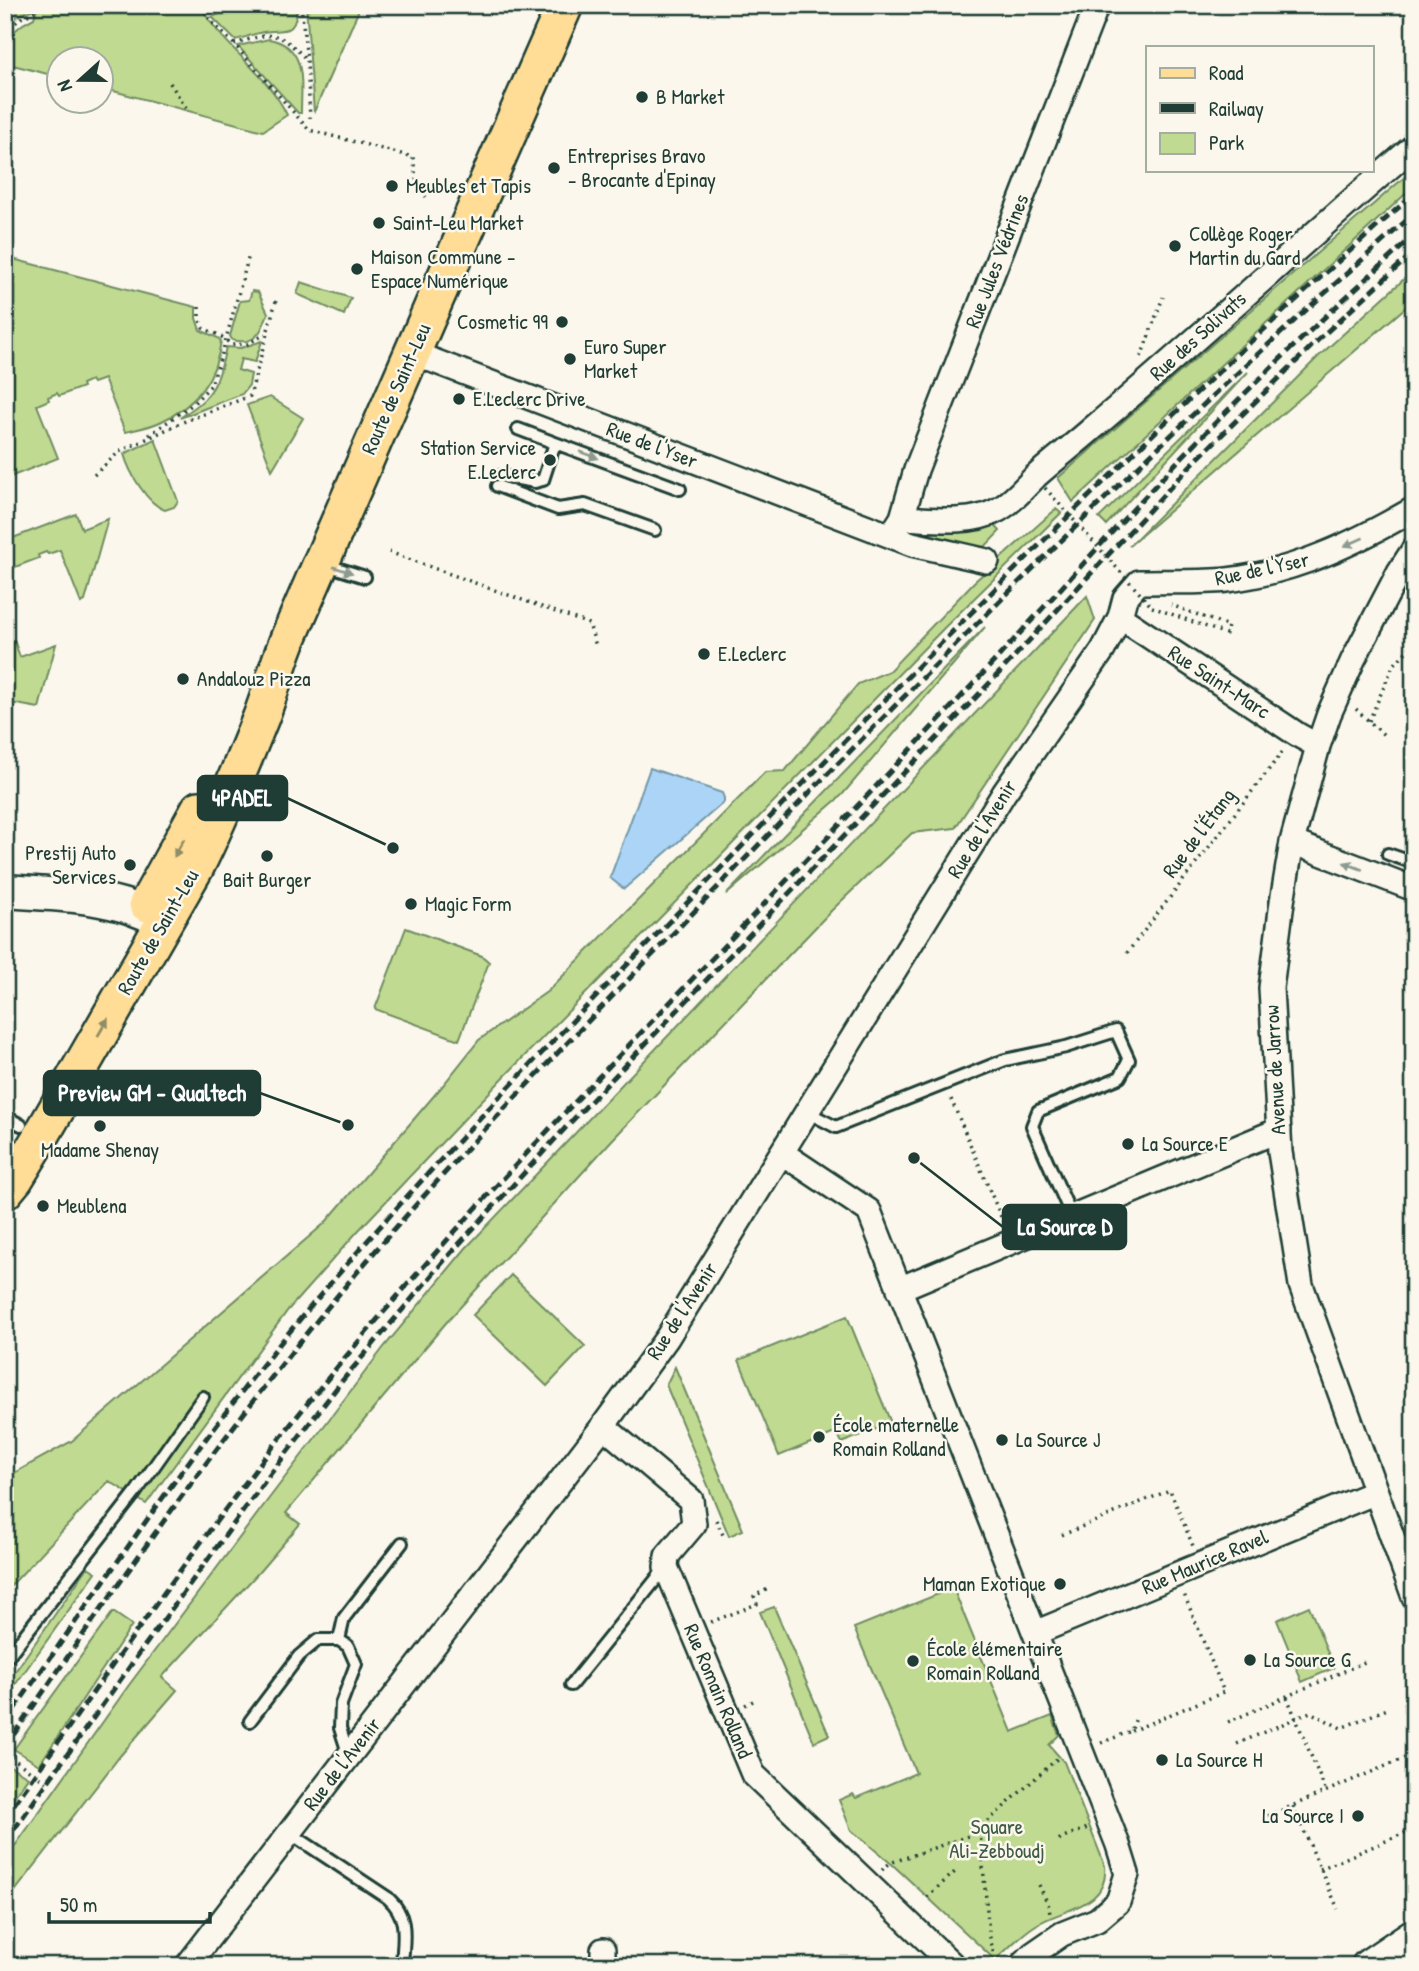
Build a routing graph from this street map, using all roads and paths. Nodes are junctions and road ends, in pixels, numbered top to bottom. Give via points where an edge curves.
1 (202, 5) edge
2 (301, 5) edge
3 (565, 5) edge
4 (1097, 5) edge
5 (36, 10) dead end
6 (5, 32) edge
7 (234, 44) junction
8 (307, 61) junction
9 (170, 83) dead end
10 (188, 111) dead end
11 (310, 118) dead end
12 (1414, 146) edge
13 (426, 197) dead end
14 (249, 255) dead end
15 (277, 297) dead end
16 (1163, 297) dead end
17 (200, 307) dead end
18 (266, 334) junction
19 (226, 340) junction
20 (413, 353) junction
21 (1139, 362) dead end
22 (518, 429) dead end
23 (139, 442) junction
24 (555, 443) junction
25 (94, 475) dead end
26 (1045, 488) dead end
27 (680, 489) dead end
28 (1014, 498) joint
29 (1414, 509) edge
30 (897, 527) junction
31 (655, 530) dead end
32 (1414, 549) edge
33 (389, 552) dead end
34 (987, 561) dead end
35 (321, 563) junction
36 (366, 578) dead end
37 (1166, 603) dead end
38 (1120, 617) junction
39 (1414, 643) edge
40 (596, 646) dead end
41 (1336, 697) junction
42 (1370, 721) junction
43 (1298, 735) junction
44 (1386, 737) dead end
45 (1318, 746) junction
46 (1292, 842) junction
47 (1388, 854) dead end
48 (1414, 863) edge
49 (1414, 889) edge
50 (5, 891) edge
51 (153, 916) junction
52 (1127, 953) dead end
53 (945, 1083) junction
54 (807, 1112) junction
55 (13, 1121) edge
56 (1279, 1130) junction
57 (782, 1153) junction
58 (5, 1156) edge
59 (5, 1191) edge
60 (1072, 1217) junction
61 (1012, 1242) junction
62 (899, 1289) junction
63 (203, 1396) dead end
64 (603, 1426) junction
65 (1376, 1492) junction
66 (1062, 1535) dead end
67 (402, 1543) dead end
68 (1201, 1564) junction
69 (666, 1567) junction
70 (1176, 1575) junction
71 (768, 1589) dead end
72 (1414, 1597) edge
73 (718, 1619) dead end
74 (1035, 1633) junction
75 (339, 1640) junction
76 (5, 1660) edge
77 (1367, 1661) dead end
78 (571, 1685) dead end
79 (1287, 1696) junction
80 (1387, 1709) dead end
81 (1136, 1718) dead end
82 (1296, 1718) junction
83 (250, 1721) dead end
84 (1228, 1722) dead end
85 (1131, 1731) junction
86 (1237, 1744) dead end
87 (1081, 1751) junction
88 (5, 1753) edge
89 (349, 1756) junction
90 (1408, 1758) dead end
91 (47, 1783) dead end
92 (1326, 1792) junction
93 (1293, 1805) junction
94 (1268, 1816) dead end
95 (1090, 1827) dead end
96 (1414, 1829) edge
97 (980, 1832) junction
98 (290, 1833) junction
99 (1059, 1840) dead end
100 (1320, 1869) junction
101 (956, 1871) dead end
102 (867, 1883) junction
103 (1039, 1885) dead end
104 (927, 1897) dead end
105 (1338, 1909) dead end
106 (1051, 1918) dead end
107 (1414, 1935) edge
108 (187, 1966) edge
109 (402, 1966) edge
110 (954, 1966) edge
111 (994, 1966) edge
112 (1021, 1966) edge
113 (1368, 1966) edge

1 - 7 path
2 - 8 path
3 - 20 main road, Route de Saint-Leu
4 - 30 street, Rue Jules Védrines
5 - 6 path
7 - 8 path via 280,36
7 - 13 path via 309,130 414,157 417,186
8 - 11 path
9 - 10 path
12 - 28 street, Rue des Solivats
14 - 19 path
15 - 18 path
16 - 21 path
17 - 19 path via 202,326
18 - 19 path via 241,345
18 - 23 path via 250,396
19 - 23 path via 208,389
20 - 30 street, Rue de l'Yser
20 - 35 main road, Route de Saint-Leu
22 - 24 lane
23 - 25 path via 119,452
24 -> 27 lane
24 - 31 lane via 542,480 499,481 558,509 585,505
26 - 37 path, bridge via 1152,607 1226,634 1228,626
28 - 30 street, Rue de l'Yser via 977,518
29 -> 38 street, Rue de l'Yser via 1364,538 1272,571 1227,580 1139,582 1125,598
30 - 34 street, Rue de l'Yser via 912,544
32 - 41 street, Avenue de Jarrow
33 - 40 path via 589,624
35 -> 36 lane
35 - 51 main road, Route de Saint-Leu via 212,836 196,867
38 - 43 street, Rue Saint-Marc
38 - 54 street, Rue de l'Avenir via 1103,650 1004,793
39 - 42 path via 1392,666
41 - 42 path
41 - 45 street, Avenue de Jarrow
42 - 44 path
43 - 45 street, Rue Saint-Marc
43 - 52 path, Rue de l'Étang
45 - 46 street, Avenue de Jarrow
49 -> 46 street
46 - 56 street, Avenue de Jarrow via 1271,988
47 - 48 lane
50 - 51 street via 111,902
51 - 55 main road, Route de Saint-Leu
59 -> 51 main road, Route de Saint-Leu via 37,1143
53 - 54 lane via 836,1127
53 - 60 lane via 1005,1060 1116,1031 1129,1060 1120,1077 1038,1111 1032,1126
53 - 61 path
54 - 57 street, Rue de l'Avenir
55 - 58 main road, Route de Saint-Leu
56 - 60 street
56 - 65 street, Avenue de Jarrow via 1301,1285
57 - 62 street via 869,1212
57 - 64 street, Rue de l'Avenir via 667,1338
60 - 61 street
61 - 62 street
62 - 74 street
63 - 76 lane via 136,1492
64 - 69 street via 691,1500 694,1524 667,1556
64 - 89 street, Rue de l'Avenir
65 - 68 street, Rue Maurice Ravel
65 - 72 street, Avenue de Jarrow via 1406,1559
66 - 68 path via 1170,1490
67 - 75 lane via 344,1618
68 - 70 street, Rue Maurice Ravel
69 - 78 lane
69 - 102 street, Rue Romain Rolland via 753,1774
70 - 74 street, Rue Maurice Ravel
70 - 85 path via 1224,1692
71 - 73 path via 754,1596 757,1604
74 - 87 street
75 - 83 lane via 318,1640 299,1656
75 - 89 lane via 348,1646 356,1664 341,1704 341,1728
77 - 79 path
79 - 82 path
79 - 84 path
80 - 82 path via 1340,1728 1310,1712
81 - 85 path
82 - 86 path
82 - 92 path
85 - 87 path
87 - 97 path via 1059,1756
87 - 112 street via 1127,1874 1118,1902 1097,1920 1062,1934
88 - 91 path
89 - 98 street, Rue de l'Avenir
90 - 92 path
92 - 93 path
93 - 94 path
93 - 100 path
95 - 99 path
96 - 100 path
97 - 102 path via 890,1863
97 - 111 path
98 - 108 street, Rue de l'Avenir
98 - 109 lane via 397,1906 403,1926
100 - 105 path
101 - 104 path
102 - 110 street, Rue Romain Rolland
103 - 106 path
107 - 113 street

